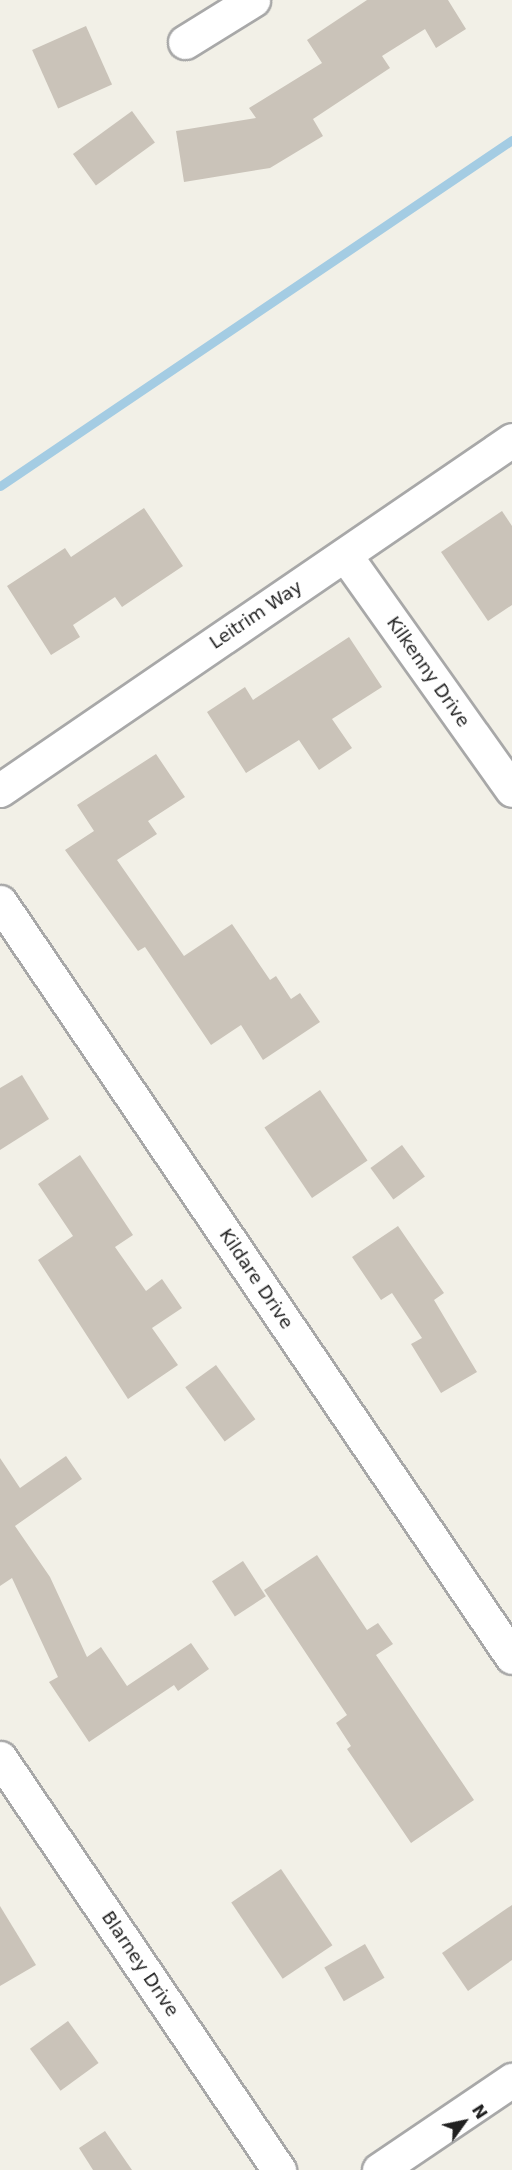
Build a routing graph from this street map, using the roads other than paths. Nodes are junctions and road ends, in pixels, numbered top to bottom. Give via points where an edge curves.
1 (253, 0) edge
2 (185, 42) dead end
3 (512, 440) edge
4 (345, 555) junction
5 (0, 790) edge
6 (512, 790) edge
7 (0, 902) edge
8 (512, 1657) edge
9 (0, 1758) edge
10 (512, 2080) edge
11 (279, 2170) edge
12 (379, 2170) edge

1 - 2 street
3 - 4 street, Leitrim Way
4 - 5 street, Leitrim Way
4 - 6 street, Kilkenny Drive
7 - 8 street, Kildare Drive
9 - 11 street, Blarney Drive
10 - 12 street

